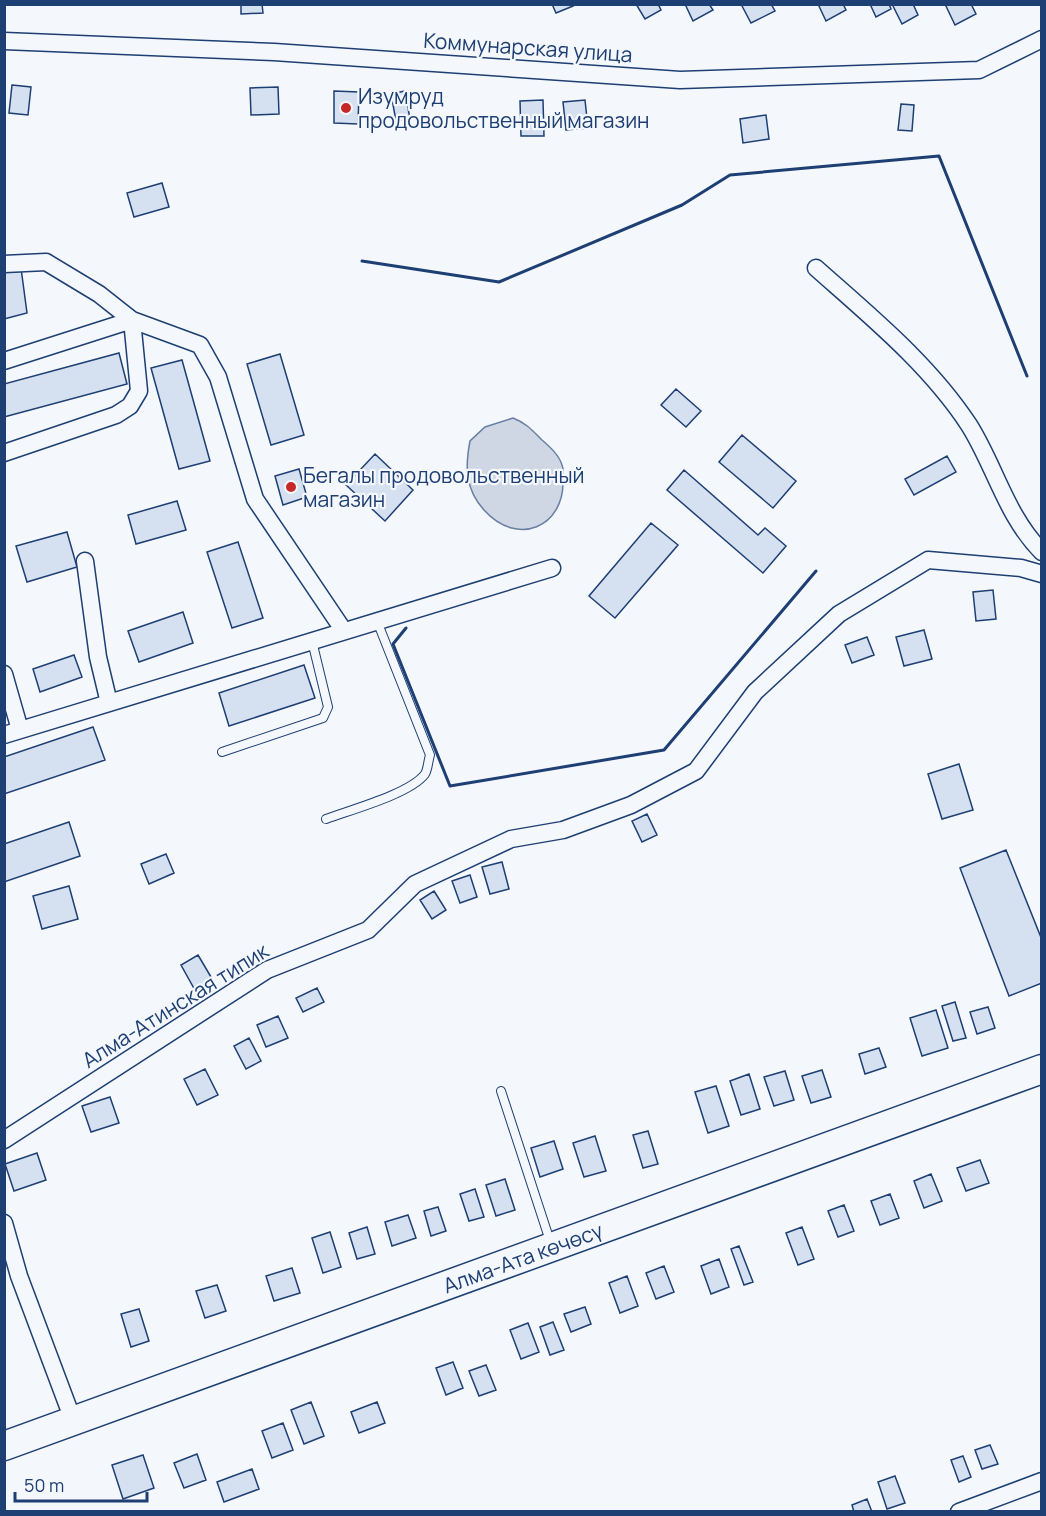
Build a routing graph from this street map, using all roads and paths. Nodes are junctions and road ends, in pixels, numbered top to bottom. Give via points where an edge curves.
1 (1041, 39) edge
2 (4, 41) edge
3 (4, 264) edge
4 (816, 268) dead end
5 (132, 320) junction
6 (4, 361) edge
7 (4, 453) edge
8 (1041, 552) edge
9 (85, 561) dead end
10 (552, 568) dead end
11 (1041, 574) edge
12 (377, 621) junction
13 (344, 631) junction
14 (312, 641) junction
15 (4, 674) edge
16 (109, 703) junction
17 (12, 733) edge
18 (222, 752) dead end
19 (326, 819) dead end
20 (1041, 1069) edge
21 (501, 1091) dead end
22 (4, 1140) edge
23 (4, 1223) edge
24 (552, 1247) junction
25 (73, 1420) junction
26 (4, 1446) edge
27 (1041, 1481) edge
28 (959, 1512) edge

1 - 2 street, Коммунарская улица via 978,70 680,80 274,52
3 - 5 street via 46,262 99,294
4 - 8 street via 909,352 969,426 998,487
5 - 6 street
5 - 7 street via 139,392 130,406 116,415
5 - 13 street via 200,345 218,377 255,499
9 - 16 street via 98,657
10 - 12 street
11 - 22 street, Алма-Атинская типик via 1021,568 928,560 839,614 755,692 696,771 631,805 563,830 511,839 415,884 368,930 267,970
12 - 13 street
12 - 19 lane via 430,755 426,772 417,782 398,791
13 - 14 street
14 - 16 street
14 - 18 lane via 328,706 323,718
15 - 17 street
16 - 17 street
20 - 24 highway, Алма-Ата көчөсү
21 - 24 lane
23 - 25 street via 19,1276
24 - 25 highway, Алма-Ата көчөсү
25 - 26 highway, Алма-Ата көчөсү
27 - 28 street

